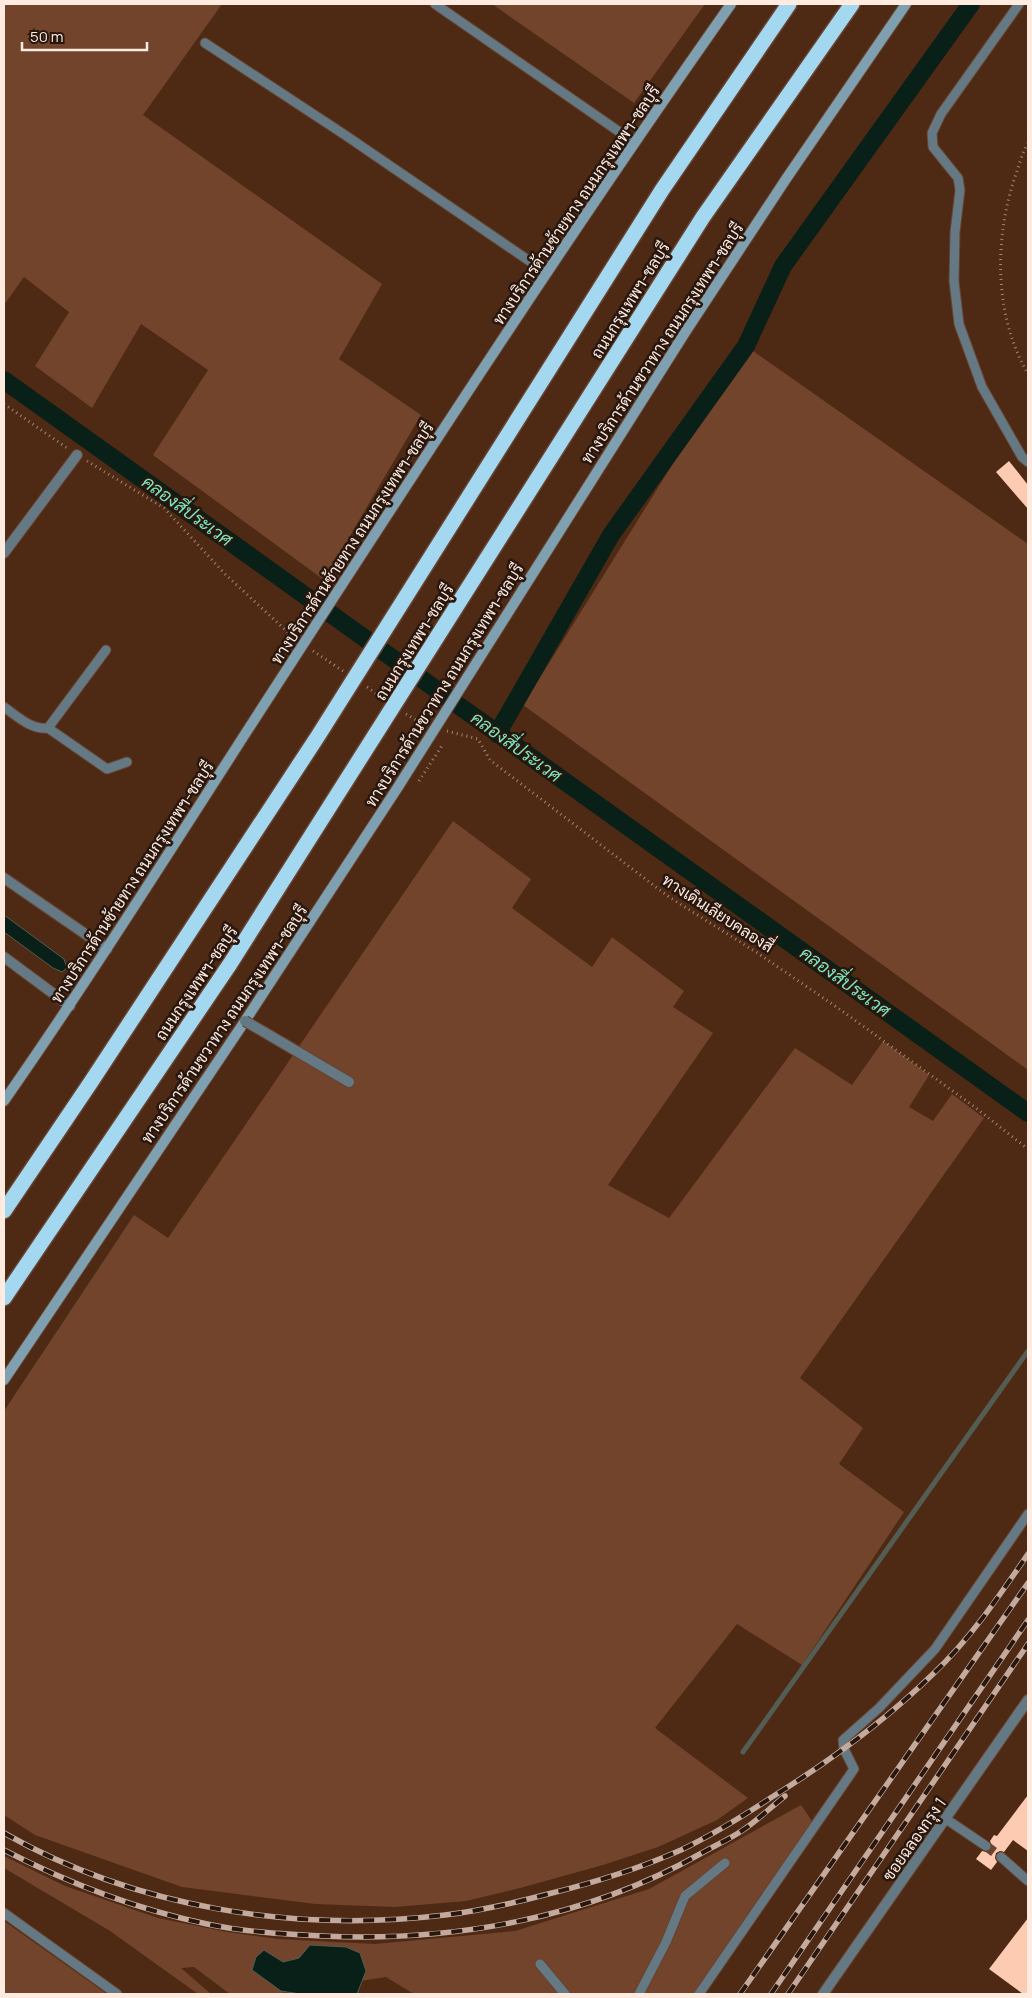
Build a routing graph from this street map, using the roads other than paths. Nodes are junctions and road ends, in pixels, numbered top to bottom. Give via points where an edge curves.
1 (435, 4) edge
2 (731, 4) edge
3 (789, 4) edge
4 (852, 4) edge
5 (906, 4) edge
6 (1018, 4) edge
7 (205, 43) dead end
8 (634, 142) junction
9 (547, 274) junction
10 (77, 455) road end
11 (1026, 457) edge
12 (4, 553) edge
13 (106, 650) dead end
14 (4, 706) edge
15 (48, 728) junction
16 (127, 762) dead end
17 (4, 878) edge
18 (107, 949) junction
19 (4, 957) edge
20 (70, 1006) junction
21 (245, 1021) junction
22 (349, 1082) dead end
23 (4, 1101) edge
24 (4, 1211) edge
25 (4, 1298) edge
26 (4, 1380) edge
27 (1028, 1514) edge
28 (1028, 1700) edge
29 (946, 1819) junction
30 (986, 1846) tunnel mouth
31 (1001, 1857) tunnel mouth
32 (725, 1863) dead end
33 (1028, 1881) edge
34 (4, 1913) edge
35 (540, 1964) dead end
36 (827, 1993) edge
37 (117, 1994) edge
38 (565, 1994) edge
39 (639, 1994) edge
40 (699, 1994) edge

1 - 8 lane
2 - 8 main road, ทางบริการด้านซ้ายทาง ถนนกรุงเทพฯ-ชลบุรี
3 - 24 highway, ถนนกรุงเทพฯ-ชลบุรี via 662,190 318,736
4 - 25 highway, ถนนกรุงเทพฯ-ชลบุรี via 703,218 230,964
5 - 21 main road, ทางบริการด้านขวาทาง ถนนกรุงเทพฯ-ชลบุรี via 686,331 398,787
6 - 11 lane via 941,114 932,133 933,147 958,178 960,190 954,281 959,324 982,387
7 - 9 lane
8 - 9 main road, ทางบริการด้านซ้ายทาง ถนนกรุงเทพฯ-ชลบุรี
9 - 18 main road, ทางบริการด้านซ้ายทาง ถนนกรุงเทพฯ-ชลบุรี
10 - 12 street
13 - 15 lane
14 - 15 lane via 33,727
15 - 16 lane via 107,769
17 - 18 street
18 - 20 main road, ทางบริการด้านซ้ายทาง ถนนกรุงเทพฯ-ชลบุรี
19 - 20 street
20 - 23 main road, ทางบริการด้านซ้ายทาง ถนนกรุงเทพฯ-ชลบุรี
21 - 22 street, bridge
21 - 26 main road, ทางบริการด้านขวาทาง ถนนกรุงเทพฯ-ชลบุรี
27 - 40 lane via 935,1649 879,1708 843,1740 854,1769
28 - 29 street, ซอยฉลองกรุง 1
29 - 30 lane
29 - 36 street, ซอยฉลองกรุง 1
31 - 33 lane
32 - 39 lane via 685,1896
34 - 37 lane
35 - 38 lane

